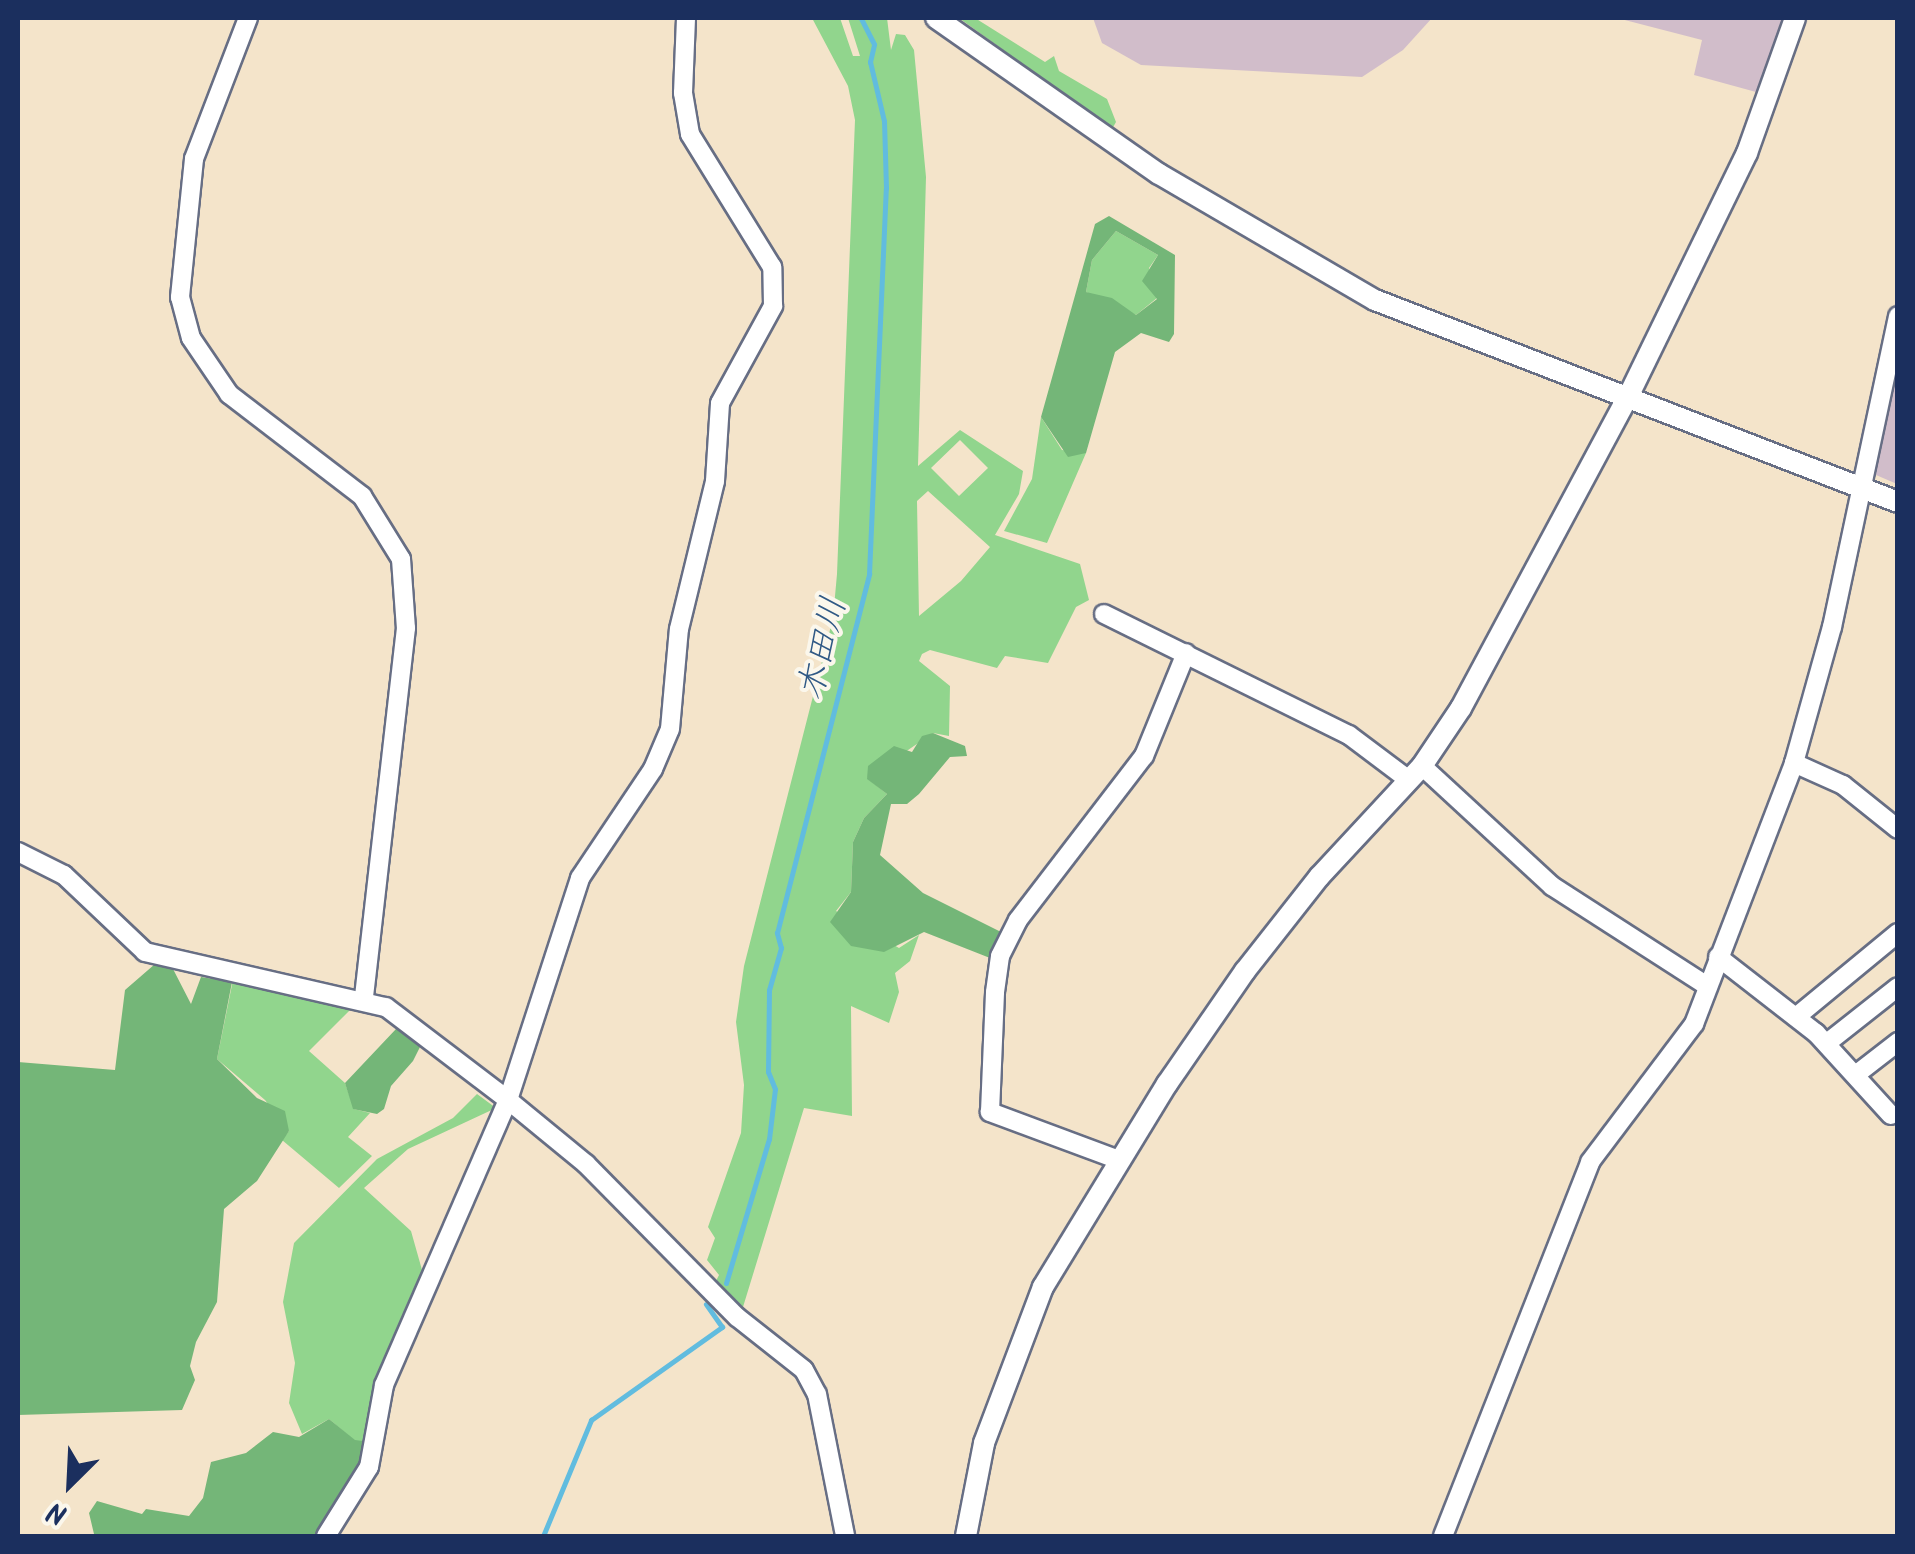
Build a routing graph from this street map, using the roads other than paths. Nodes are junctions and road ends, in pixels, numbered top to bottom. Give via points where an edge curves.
1 (248, 18) edge
2 (686, 18) edge
3 (936, 18) edge
4 (1794, 18) edge
5 (1898, 316) edge
6 (1627, 399) junction
7 (1857, 487) junction
8 (1898, 502) edge
9 (1104, 614) dead end
10 (1186, 653) junction
11 (1794, 763) junction
12 (1416, 773) junction
13 (1898, 828) edge
14 (18, 852) edge
15 (1898, 933) edge
16 (1718, 958) junction
17 (1707, 986) junction
18 (1898, 987) edge
19 (364, 998) junction
20 (1796, 1017) junction
21 (1898, 1042) edge
22 (1826, 1043) junction
23 (1858, 1073) junction
24 (508, 1100) junction
25 (1891, 1116) dead end
26 (1119, 1160) junction
27 (326, 1536) edge
28 (844, 1536) edge
29 (966, 1536) edge
30 (1442, 1536) edge

1 - 19 street via 194,159 180,296 192,338 229,394 362,496 401,558 406,628
2 - 24 street via 683,93 690,134 772,267 776,294 720,404 715,481 679,629 670,729 653,769 580,878
3 - 6 street via 1159,174 1375,300
4 - 6 street via 1747,153
5 - 7 street
6 - 7 street
6 - 12 street via 1504,632
7 - 8 street
7 - 11 street via 1832,628
9 - 10 street
10 - 12 street
10 - 26 street via 1144,756 1018,920 1000,956 995,992 990,1112
11 - 13 street via 1844,785
11 - 16 street
12 - 17 street via 1552,886
12 - 26 street via 1319,877 1246,971
14 - 19 street via 64,875 160,960
15 - 20 street
16 - 17 street
16 - 20 street
17 - 30 street via 1694,1024 1667,1066 1590,1162
18 - 22 street
19 - 24 street via 405,1019
20 - 22 street
21 - 23 street
22 - 23 street
23 - 25 street
24 - 27 street via 384,1385 369,1468
24 - 28 street via 586,1164 737,1316 804,1370 817,1394
26 - 29 street via 1043,1287 1005,1378

